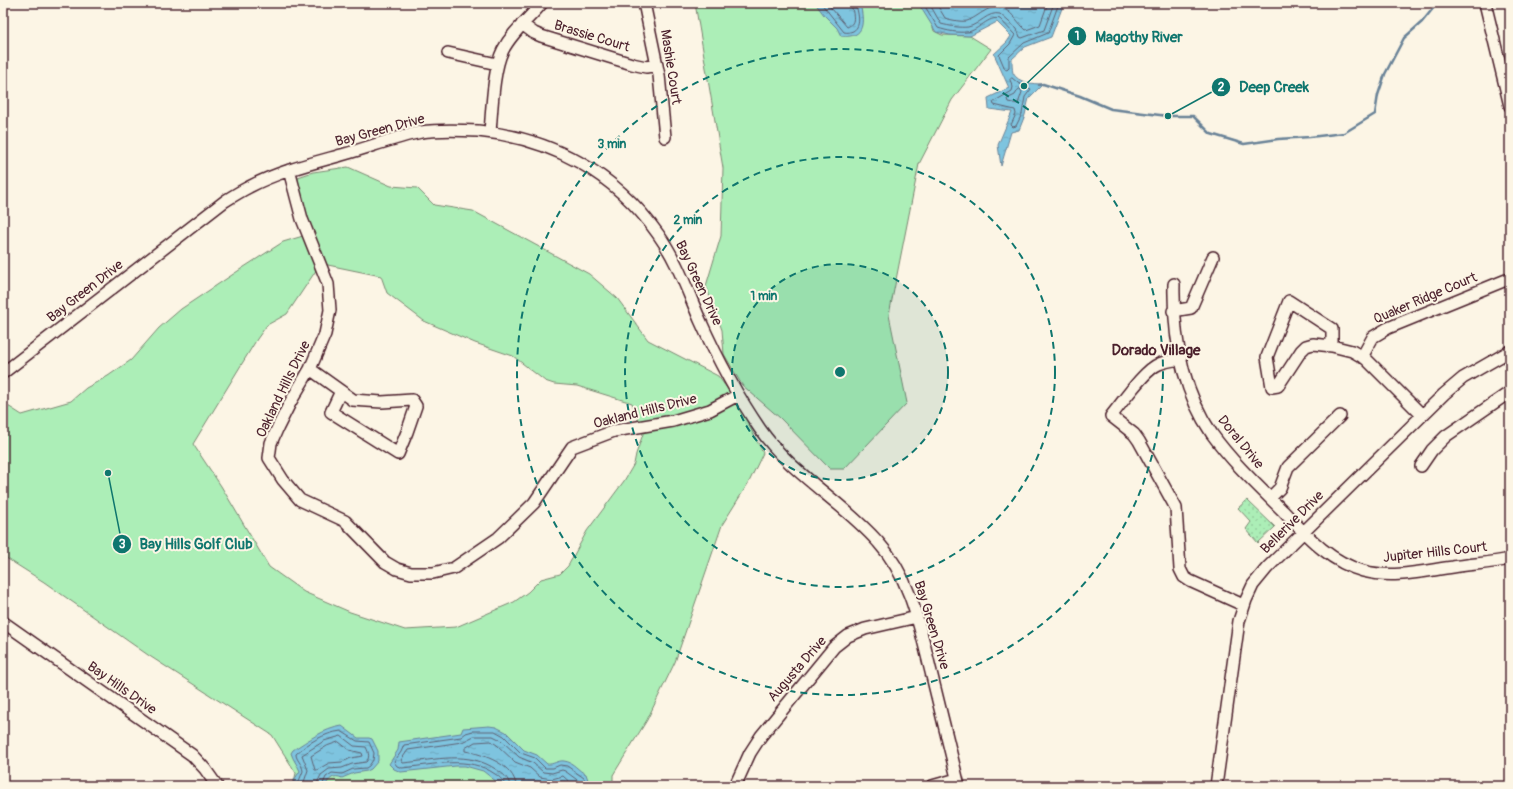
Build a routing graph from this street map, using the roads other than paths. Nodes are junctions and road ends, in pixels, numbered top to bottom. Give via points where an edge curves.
1 (644, 3) edge
2 (1485, 3) edge
3 (541, 4) edge
4 (522, 24) junction
5 (448, 53) dead end
6 (497, 64) junction
7 (657, 65) junction
8 (1510, 106) edge
9 (490, 132) junction
10 (665, 137) dead end
11 (289, 170) junction
12 (1213, 256) dead end
13 (1510, 281) edge
14 (1174, 284) dead end
15 (1173, 311) junction
16 (1332, 346) junction
17 (1510, 351) edge
18 (1362, 356) junction
19 (1181, 359) junction
20 (310, 369) junction
21 (3, 373) edge
22 (341, 391) junction
23 (1510, 392) edge
24 (738, 395) junction
25 (1422, 415) junction
26 (1340, 416) dead end
27 (1422, 466) dead end
28 (1270, 498) junction
29 (1303, 532) junction
30 (1510, 559) edge
31 (1244, 605) junction
32 (917, 617) junction
33 (3, 622) edge
34 (958, 782) edge
35 (217, 786) edge
36 (735, 786) edge
37 (932, 786) edge
38 (1216, 786) edge

1 - 7 street, Mashie Court
2 - 8 street
3 - 4 street
4 - 6 street via 502,51
4 - 7 street, Brassie Court via 541,36 632,64 646,67
5 - 6 street
6 - 9 street
7 - 10 street, Mashie Court
9 - 11 street, Bay Green Drive via 422,132
9 - 24 street, Bay Green Drive via 513,136 560,152 587,166 632,203 646,218 680,271 698,317
11 - 20 street, Oakland Hills Drive via 302,220 328,284 330,310 325,334
11 - 21 street, Bay Green Drive via 250,186 225,201
12 - 15 street via 1191,308
13 - 18 street, Quaker Ridge Court via 1506,280 1388,328 1374,337
14 - 15 street, Doral Drive
15 - 19 street, Doral Drive
16 - 16 street via 1332,329 1289,301 1268,357 1272,387 1278,386 1306,346
16 - 18 street
17 - 25 street, Bellerive Drive via 1454,384
18 - 25 street
19 - 28 street, Doral Drive via 1194,398 1212,433 1238,466
19 - 31 street via 1159,364 1150,370 1111,416 1139,441 1176,508 1180,569 1184,577
20 - 22 street
20 - 24 street, Oakland Hills Drive via 278,427 269,458 300,500 345,520 385,562 411,573 433,573 454,568 498,538 534,503 572,447 614,431 710,410
22 - 22 street via 352,400 412,400 416,406 398,454 331,412
23 - 27 street via 1446,436 1432,450
24 - 32 street, Bay Green Drive via 761,431 788,461 869,532 888,554 904,580
25 - 29 street, Bellerive Drive
26 - 28 street via 1288,467 1280,488
28 - 29 street, Doral Drive
29 - 30 street, Jupiter Hills Court via 1320,548 1340,561 1363,571 1378,574 1406,574
29 - 31 street, Bellerive Drive via 1253,585
31 - 38 street, Bellerive Drive via 1236,638
32 - 34 street, Bay Green Drive
32 - 36 street, Augusta Drive via 859,632 848,636 834,647 761,736
33 - 35 street, Bay Hills Drive via 192,755
34 - 37 street

